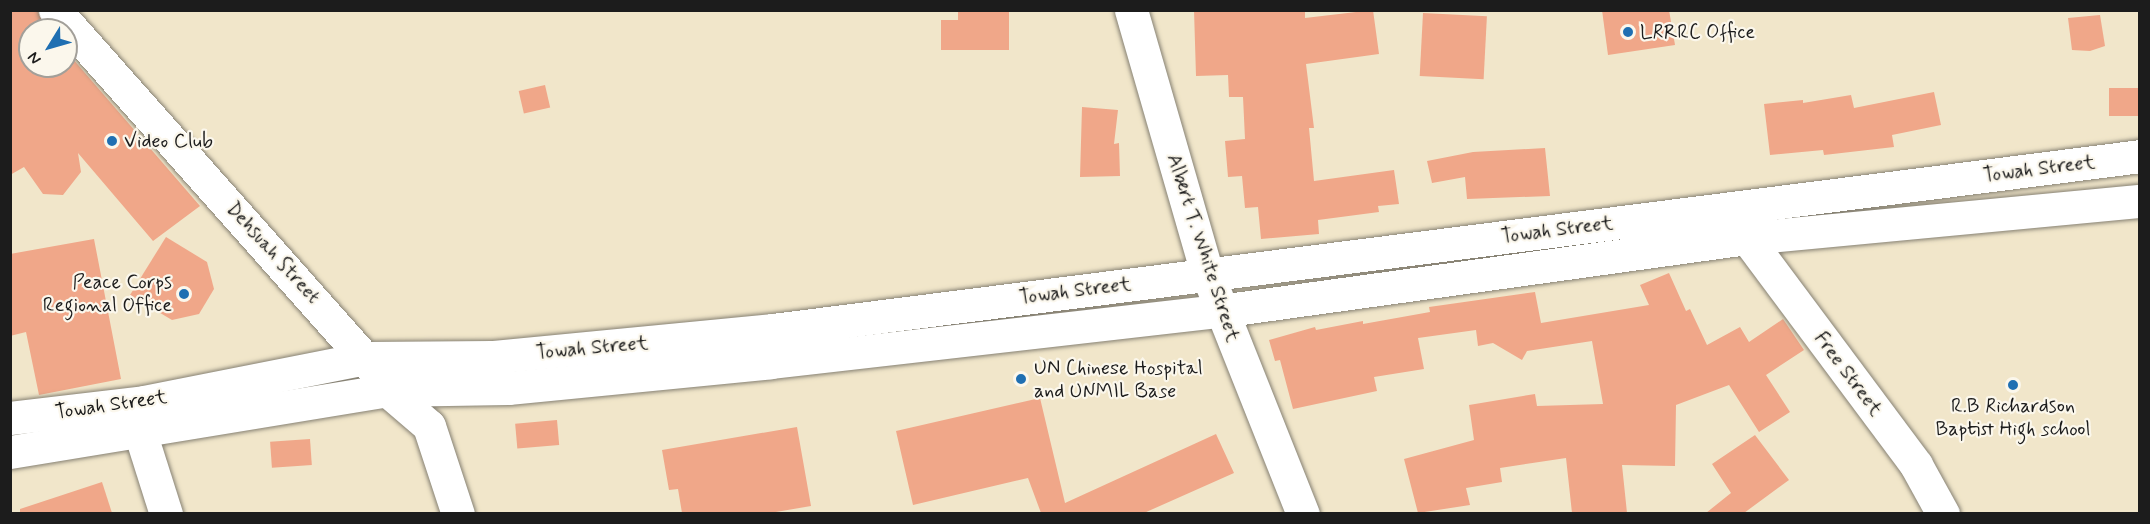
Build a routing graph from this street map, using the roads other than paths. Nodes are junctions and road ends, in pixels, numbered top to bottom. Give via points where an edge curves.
1 (55, 10) edge
2 (1131, 10) edge
3 (2139, 156) edge
4 (2139, 201) edge
5 (1747, 238) junction
6 (1207, 273) junction
7 (1220, 311) junction
8 (366, 358) junction
9 (387, 390) junction
10 (10, 418) edge
11 (140, 432) junction
12 (10, 452) edge
13 (166, 513) edge
14 (458, 513) edge
15 (1303, 513) edge
16 (1943, 513) edge

1 - 8 street, Dehsuah Street
2 - 6 street, Albert T. White Street
3 - 6 street, Towah Street
4 - 5 street, Towah Street
5 - 7 street, Towah Street
5 - 16 street, Free Street via 1916,465
6 - 7 street, Albert T. White Street
6 - 8 street, Towah Street via 761,332 492,357
7 - 9 street, Towah Street via 519,387
7 - 15 street, Albert T. White Street
8 - 9 street, Dehsuah Street
8 - 10 street, Towah Street via 144,402
9 - 11 street, Towah Street
9 - 14 street, Dehsuah Street via 429,426
11 - 12 street, Towah Street
11 - 13 street

